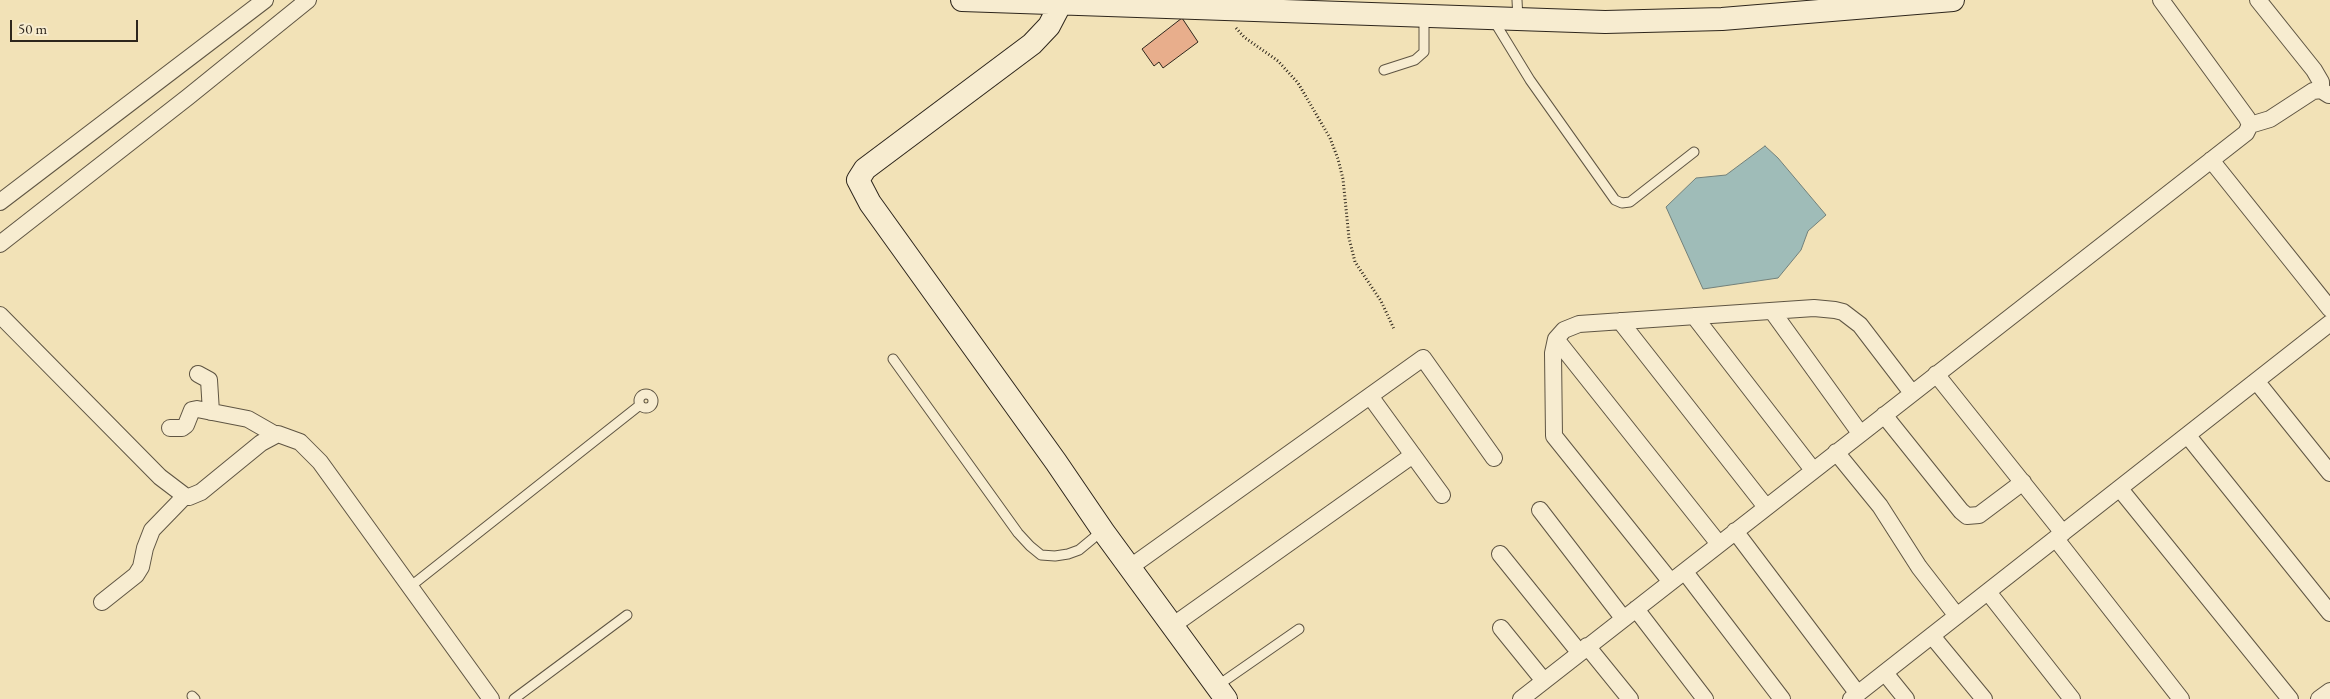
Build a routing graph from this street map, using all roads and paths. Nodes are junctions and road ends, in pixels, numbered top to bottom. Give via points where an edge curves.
1 (265, 0) edge
2 (308, 0) edge
3 (962, 0) edge
4 (1953, 0) edge
5 (2161, 0) edge
6 (2258, 0) edge
7 (1061, 3) junction
8 (1291, 5) edge
9 (1230, 9) junction
10 (1517, 10) edge
11 (1424, 15) junction
12 (1493, 18) junction
13 (1384, 70) dead end
14 (2326, 93) edge
15 (2250, 125) junction
16 (1694, 152) dead end
17 (2211, 160) junction
18 (0, 202) edge
19 (0, 244) edge
20 (2330, 309) edge
21 (1772, 311) junction
22 (0, 315) edge
23 (1694, 316) junction
24 (1620, 321) junction
25 (2330, 323) edge
26 (1394, 329) dead end
27 (1556, 338) junction
28 (893, 359) dead end
29 (198, 374) dead end
30 (1936, 374) junction
31 (2257, 382) junction
32 (1912, 392) junction
33 (1370, 396) junction
34 (640, 405) dead end
35 (211, 412) junction
36 (1884, 415) junction
37 (170, 428) dead end
38 (1860, 433) junction
39 (276, 435) junction
40 (2188, 436) junction
41 (1836, 452) junction
42 (1413, 454) junction
43 (1494, 458) dead end
44 (1813, 470) junction
45 (2330, 472) edge
46 (2023, 482) junction
47 (2120, 489) junction
48 (1442, 494) dead end
49 (185, 496) junction
50 (1766, 507) junction
51 (1540, 510) dead end
52 (1103, 531) junction
53 (1735, 531) junction
54 (2059, 536) junction
55 (1719, 544) junction
56 (1500, 554) dead end
57 (1129, 568) junction
58 (1685, 572) junction
59 (1671, 582) junction
60 (411, 586) junction
61 (1988, 592) junction
62 (102, 602) dead end
63 (1629, 614) junction
64 (2330, 614) edge
65 (627, 615) dead end
66 (1957, 616) junction
67 (1172, 626) junction
68 (1501, 628) dead end
69 (1299, 629) dead end
70 (1932, 636) junction
71 (1583, 649) junction
72 (1885, 673) junction
73 (2330, 691) edge
74 (1535, 692) edge
75 (1221, 693) edge
76 (1854, 696) edge
77 (492, 699) edge
78 (514, 699) edge
79 (1630, 699) edge
80 (1705, 699) edge
81 (1782, 699) edge
82 (1906, 699) edge
83 (1984, 699) edge
84 (2072, 699) edge
85 (2181, 699) edge
86 (2290, 699) edge
87 (2319, 699) edge

1 - 18 street
2 - 19 street
3 - 7 street
4 - 10 street via 1722,19 1605,22
5 - 15 street
6 - 14 street via 2314,70
7 - 9 street
7 - 52 street via 1049,26 1032,44 865,169 858,180 870,203
8 - 9 street
8 - 11 street
9 - 26 path via 1236,17 1236,28 1244,37 1278,61 1298,83 1330,138 1343,179 1348,238 1354,262 1381,301
10 - 12 street
11 - 12 street
11 - 13 lane via 1426,48 1422,55
12 - 16 lane via 1530,80 1615,200 1622,204 1630,202
14 - 15 street via 2314,91 2270,119
15 - 17 street via 2246,133
17 - 20 street
17 - 30 street
21 - 23 street
21 - 32 street via 1814,308 1844,312 1860,325
21 - 38 street
22 - 49 street via 160,477
23 - 24 street
23 - 44 street
24 - 27 street via 1579,324 1564,330
24 - 50 street
25 - 31 street
27 - 55 street
27 - 59 street via 1552,364 1554,436
28 - 52 lane via 1030,546 1041,554 1068,554 1079,550
29 - 35 street via 209,380
30 - 32 street
30 - 46 street
31 - 40 street
31 - 45 street
32 - 36 street
33 - 42 street
33 - 43 street via 1423,358
33 - 57 street
34 - 60 lane
35 - 37 street via 192,410 186,425
35 - 39 street via 248,419
36 - 38 street
36 - 46 street via 1967,516 1979,515
38 - 41 street
39 - 49 street via 261,443 201,492
39 - 60 street via 300,442 320,462
40 - 47 street
40 - 64 street
41 - 44 street
41 - 66 street via 1880,506 1919,567
42 - 48 street
42 - 67 street
44 - 50 street
46 - 54 street
47 - 54 street
47 - 86 street
49 - 62 street via 152,530 136,575
50 - 53 street
51 - 63 street
52 - 57 street
53 - 55 street
53 - 76 street
54 - 61 street
54 - 85 street
55 - 58 street
56 - 71 street
57 - 67 street
58 - 59 street
58 - 81 street
59 - 63 street
60 - 77 street
61 - 66 street
61 - 84 street
63 - 71 street
63 - 80 street
65 - 78 lane
66 - 70 street
67 - 75 street
68 - 74 street
69 - 75 lane
70 - 72 street
70 - 83 street
71 - 74 street
71 - 79 street
72 - 76 street
72 - 82 street
73 - 87 street

